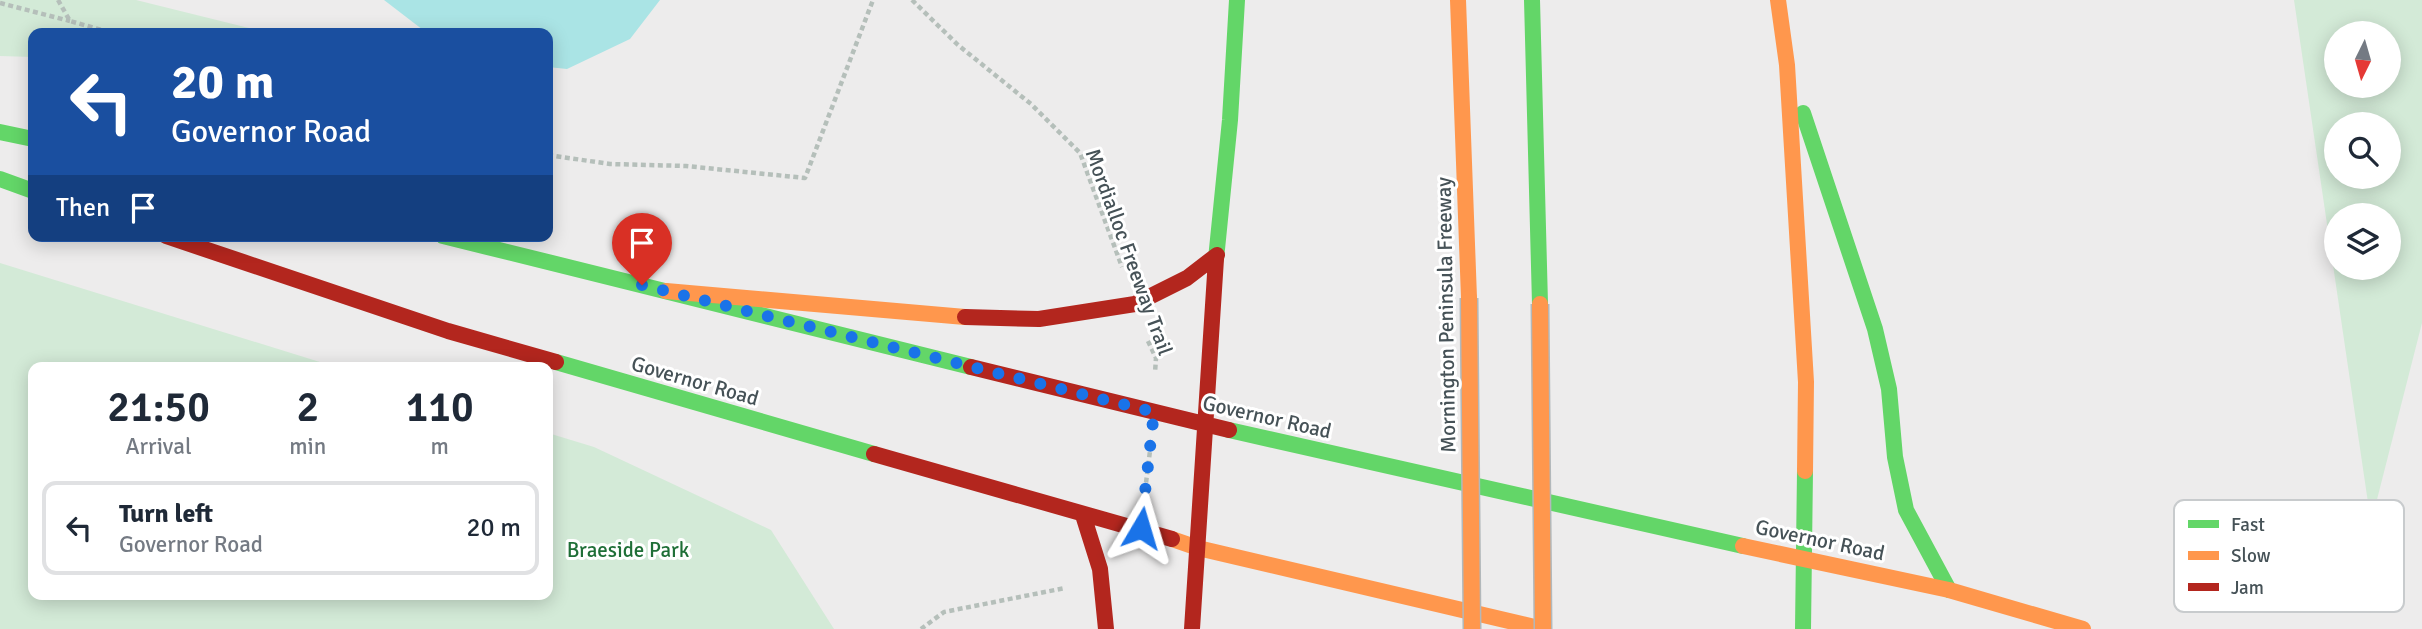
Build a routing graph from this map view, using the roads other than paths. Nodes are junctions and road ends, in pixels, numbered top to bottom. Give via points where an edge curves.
1 (1237, 0) edge
2 (1458, 0) edge
3 (1532, 0) edge
4 (1778, 0) edge
5 (1787, 65) junction
6 (0, 132) edge
7 (28, 138) edge
8 (0, 180) edge
9 (28, 189) edge
10 (184, 242) edge
11 (467, 242) edge
12 (1217, 256) junction
13 (666, 291) junction
14 (1204, 424) junction
15 (1083, 515) junction
16 (1198, 548) junction
17 (1804, 557) junction
18 (1949, 590) junction
19 (1105, 629) edge
20 (1192, 629) edge
21 (1472, 629) edge
22 (1543, 629) edge
23 (1803, 629) edge
24 (2083, 629) edge

1 - 12 main road
2 - 21 main road, Mornington Peninsula Freeway, bridge via 1469,298
3 - 22 main road, bridge
4 - 5 main road
5 - 17 main road via 1806,382
5 - 18 main road via 1875,329 1889,390 1906,510
6 - 7 main road
8 - 9 main road
10 - 15 main road, Governor Road via 448,331
11 - 13 main road, Governor Road
12 - 13 main road via 1187,278 1135,304 1039,319 935,316
12 - 14 main road
13 - 14 main road, Governor Road
14 - 16 main road
14 - 17 main road, Governor Road via 1581,512
15 - 16 main road, Governor Road via 1141,528
15 - 19 main road via 1100,569
16 - 20 main road
16 - 22 main road, Governor Road
17 - 18 main road, Governor Road
17 - 23 main road
18 - 24 main road, Governor Road

